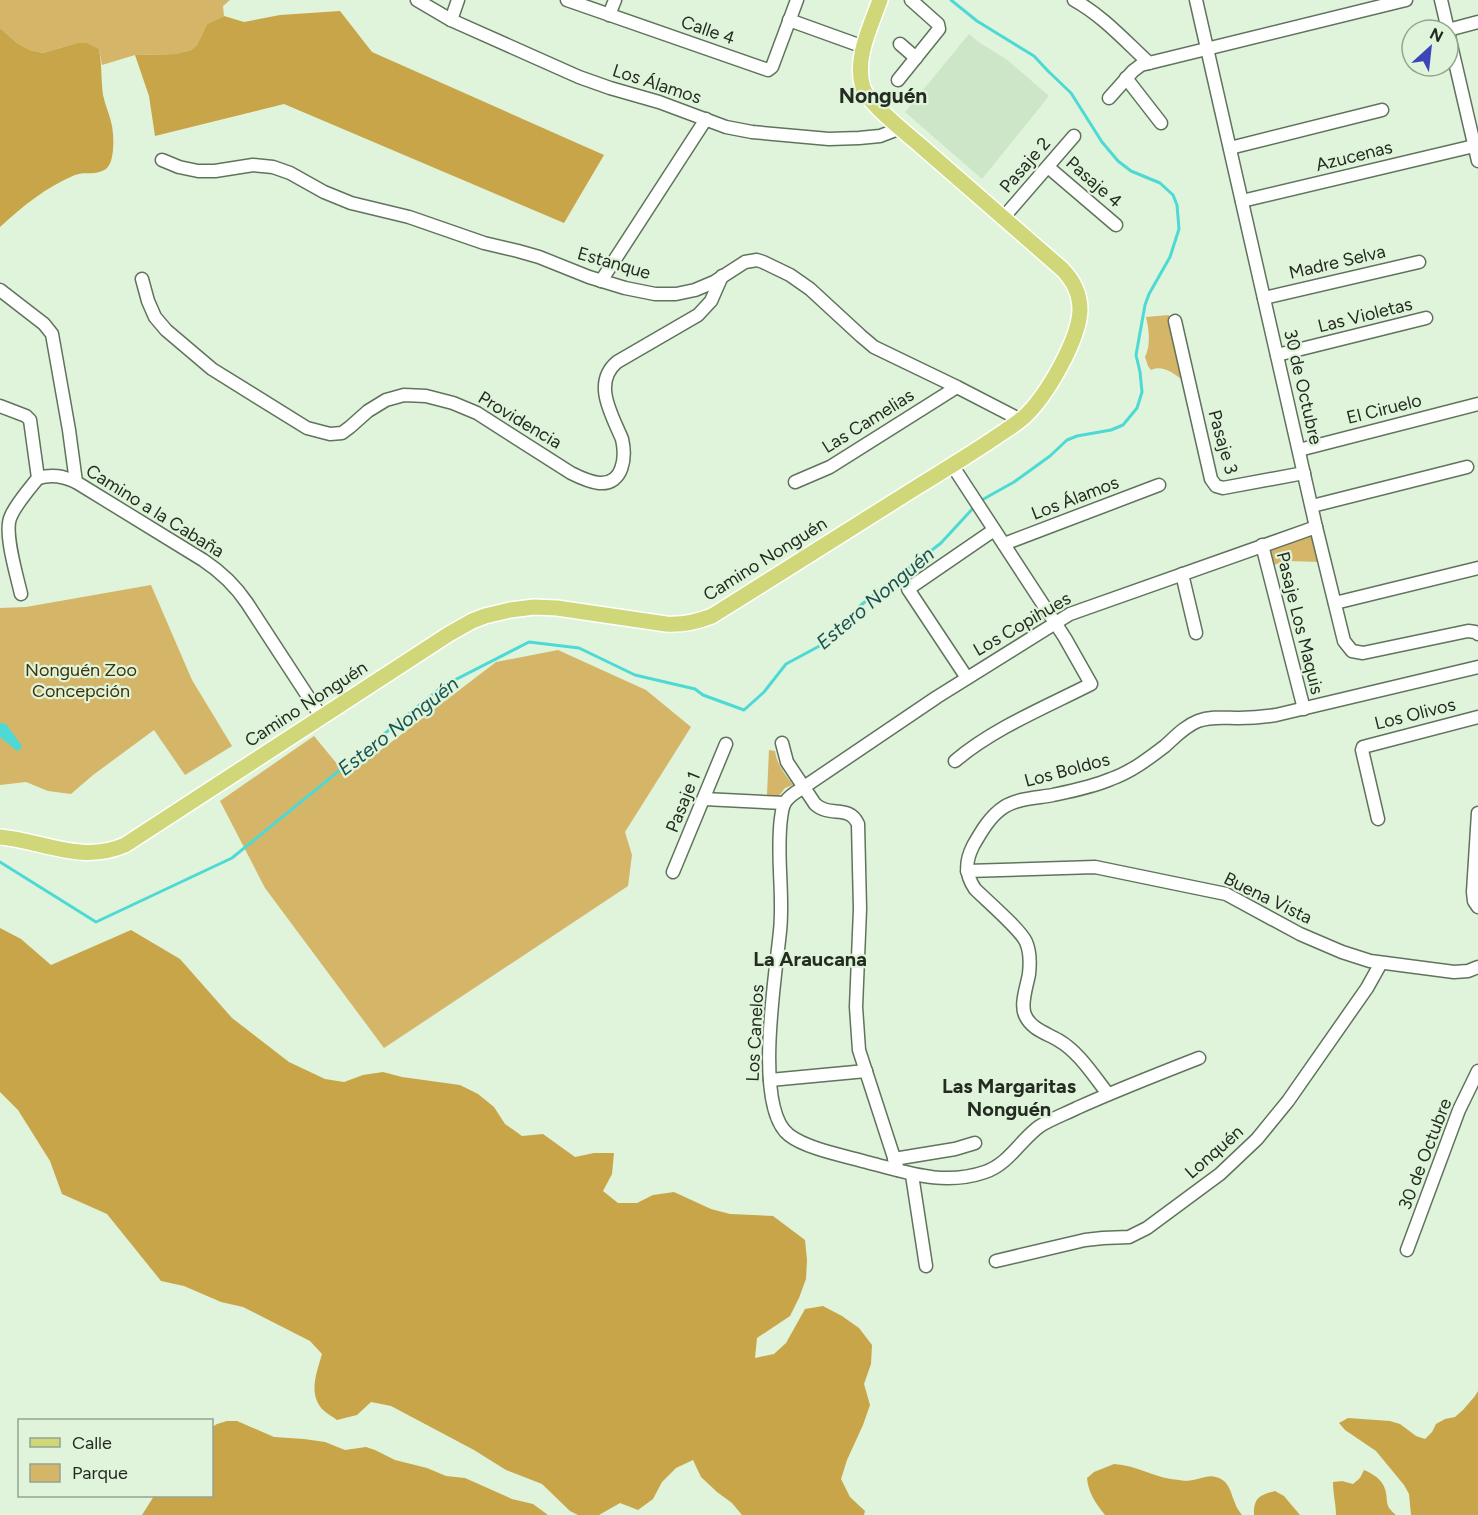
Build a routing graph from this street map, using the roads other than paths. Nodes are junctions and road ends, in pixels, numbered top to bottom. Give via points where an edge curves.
1 (417, 0) edge
2 (458, 0) edge
3 (567, 0) edge
4 (615, 0) edge
5 (797, 0) edge
6 (880, 0) edge
7 (911, 0) edge
8 (1074, 0) edge
9 (1196, 0) edge
10 (1406, 0) edge
11 (1441, 0) edge
12 (609, 15) junction
13 (1445, 18) edge
14 (451, 20) junction
15 (789, 20) junction
16 (1478, 22) edge
17 (1460, 27) edge
18 (900, 44) dead end
19 (864, 47) junction
20 (1207, 49) junction
21 (916, 58) junction
22 (1149, 63) junction
23 (1126, 78) junction
24 (1459, 78) edge
25 (898, 80) dead end
26 (1108, 98) dead end
27 (1382, 110) dead end
28 (706, 119) junction
29 (1161, 123) dead end
30 (901, 128) junction
31 (1074, 136) dead end
32 (1474, 146) junction
33 (1230, 148) junction
34 (162, 160) dead end
35 (1478, 161) edge
36 (1048, 167) junction
37 (1242, 201) junction
38 (1003, 218) junction
39 (1116, 225) dead end
40 (1419, 262) dead end
41 (722, 276) junction
42 (141, 279) dead end
43 (601, 281) junction
44 (0, 290) edge
45 (1264, 298) junction
46 (1426, 318) dead end
47 (1175, 321) dead end
48 (1277, 355) junction
49 (957, 387) junction
50 (1478, 404) edge
51 (0, 406) edge
52 (1021, 420) junction
53 (1299, 450) junction
54 (952, 465) junction
55 (1467, 467) dead end
56 (1304, 473) junction
57 (38, 477) junction
58 (76, 482) junction
59 (795, 482) dead end
60 (1159, 485) dead end
61 (1312, 506) junction
62 (1316, 527) junction
63 (994, 530) junction
64 (1004, 544) junction
65 (1262, 545) junction
66 (0, 561) edge
67 (14, 561) junction
68 (1478, 568) edge
69 (1182, 574) junction
70 (21, 594) dead end
71 (1335, 603) junction
72 (1055, 623) junction
73 (1196, 633) dead end
74 (1478, 634) edge
75 (1478, 667) edge
76 (967, 678) junction
77 (1304, 709) junction
78 (1478, 717) edge
79 (322, 718) junction
80 (782, 743) dead end
81 (726, 744) dead end
82 (955, 761) dead end
83 (804, 787) junction
84 (704, 799) junction
85 (784, 803) junction
86 (1478, 813) edge
87 (1378, 819) dead end
88 (0, 837) edge
89 (967, 871) junction
90 (673, 872) dead end
91 (1478, 907) edge
92 (1381, 963) junction
93 (1478, 967) edge
94 (1199, 1058) dead end
95 (866, 1071) junction
96 (1478, 1071) edge
97 (770, 1080) junction
98 (1108, 1094) junction
99 (975, 1143) dead end
100 (896, 1164) junction
101 (912, 1174) junction
102 (1407, 1250) dead end
103 (996, 1261) dead end
104 (926, 1266) dead end

1 - 14 street, Los Álamos
2 - 14 street
3 - 12 street, Calle 4
4 - 12 street
5 - 15 street
6 - 19 main road, Camino Nonguén
7 - 21 street via 939,26
8 - 22 street via 1093,11
9 - 20 street, 30 de Octubre
10 - 20 street
11 - 13 street
12 - 15 street, Calle 4 via 766,69 772,67
14 - 28 street, Los Álamos via 587,80
15 - 19 street
16 - 17 street
18 - 21 street
19 - 30 main road, Camino Nonguén via 860,69 865,92
20 - 22 street
20 - 33 street, 30 de Octubre
21 - 25 street
22 - 23 street via 1137,67
23 - 26 street
23 - 29 street
24 - 32 street
27 - 33 street
28 - 30 street, Los Álamos via 752,132 829,139 880,136
28 - 43 street
30 - 38 main road, Camino Nonguén
31 - 36 street, Pasaje 2
32 - 35 street
32 - 37 street, Azucenas
33 - 37 street, 30 de Octubre
34 - 43 street, Estanque via 198,171 253,165 273,167 351,204 431,223
36 - 38 street, Pasaje 2
36 - 39 street, Pasaje 4
37 - 45 street, 30 de Octubre
38 - 52 main road, Camino Nonguén via 1067,274 1080,303 1077,327 1064,357 1041,397
40 - 45 street, Madre Selva
41 - 42 street, Providencia via 711,301 698,315 609,370 605,393 624,446 624,462 614,478 599,483 571,472 477,413 426,396 404,395 386,400 342,433 308,428 212,369 166,330 155,317
41 - 43 street, Estanque via 705,286 676,294 643,292
41 - 49 street, Estanque via 745,262 763,262 810,289 874,347
44 - 58 street via 52,334
45 - 48 street, 30 de Octubre
46 - 48 street, Las Violetas
47 - 56 street, Pasaje 3 via 1214,484 1223,488
48 - 53 street, 30 de Octubre
49 - 52 street, Estanque
49 - 59 street, Las Camelias via 830,467
50 - 53 street, El Ciruelo
51 - 57 street via 30,420
52 - 54 main road, Camino Nonguén
53 - 56 street, 30 de Octubre
54 - 63 street
54 - 79 main road, Camino Nonguén via 702,620 666,624 545,607 500,612 448,634
55 - 61 street
56 - 61 street, 30 de Octubre
57 - 58 street, Camino a la Cabaña via 61,476
57 - 67 street via 11,515 9,542
58 - 79 street, Camino a la Cabaña via 203,560 228,580
60 - 64 street, Los Álamos
61 - 62 street, 30 de Octubre
62 - 65 street, Los Copihues
62 - 71 street, 30 de Octubre
63 - 64 street
63 - 76 street via 908,589
64 - 72 street
65 - 69 street, Los Copihues
65 - 77 street, Pasaje Los Maquis
66 - 67 street
67 - 70 street
68 - 71 street
69 - 72 street, Los Copihues via 1082,609
69 - 73 street
71 - 74 street, 30 de Octubre via 1344,641 1355,653 1468,631
72 - 76 street, Los Copihues
72 - 82 street via 1091,684 988,737
75 - 77 street, Los Boldos
76 - 83 street, Los Copihues
77 - 89 street, Los Boldos via 1197,722 1144,762 1113,779 1010,803 982,830
78 - 87 street, Los Olivos via 1363,747
79 - 88 main road, Camino Nonguén via 115,850 87,853
80 - 83 street via 787,762
81 - 84 street, Pasaje 1
83 - 85 street
83 - 95 street via 820,809 849,813 858,824 856,1007 859,1050
84 - 85 street
84 - 90 street, Pasaje 1
85 - 97 street, Los Canelos via 779,838 781,922 769,1040
86 - 91 street via 1473,892
89 - 92 street, Buena Vista via 1095,867 1220,892 1300,934
89 - 98 street via 975,889 1027,944 1029,971 1024,1014 1041,1031 1069,1046
92 - 93 street, Buena Vista via 1454,972
92 - 103 street, Lonquén via 1288,1101 1257,1139 1220,1174 1134,1235 1085,1240
94 - 98 street, Los Canelos
95 - 97 street
95 - 100 street
96 - 102 street, 30 de Octubre via 1459,1110
97 - 100 street, Los Canelos via 773,1110 786,1133 815,1148
98 - 101 street, Los Canelos via 1042,1125 987,1172 963,1178
99 - 100 street
100 - 101 street, Los Canelos
101 - 104 street

